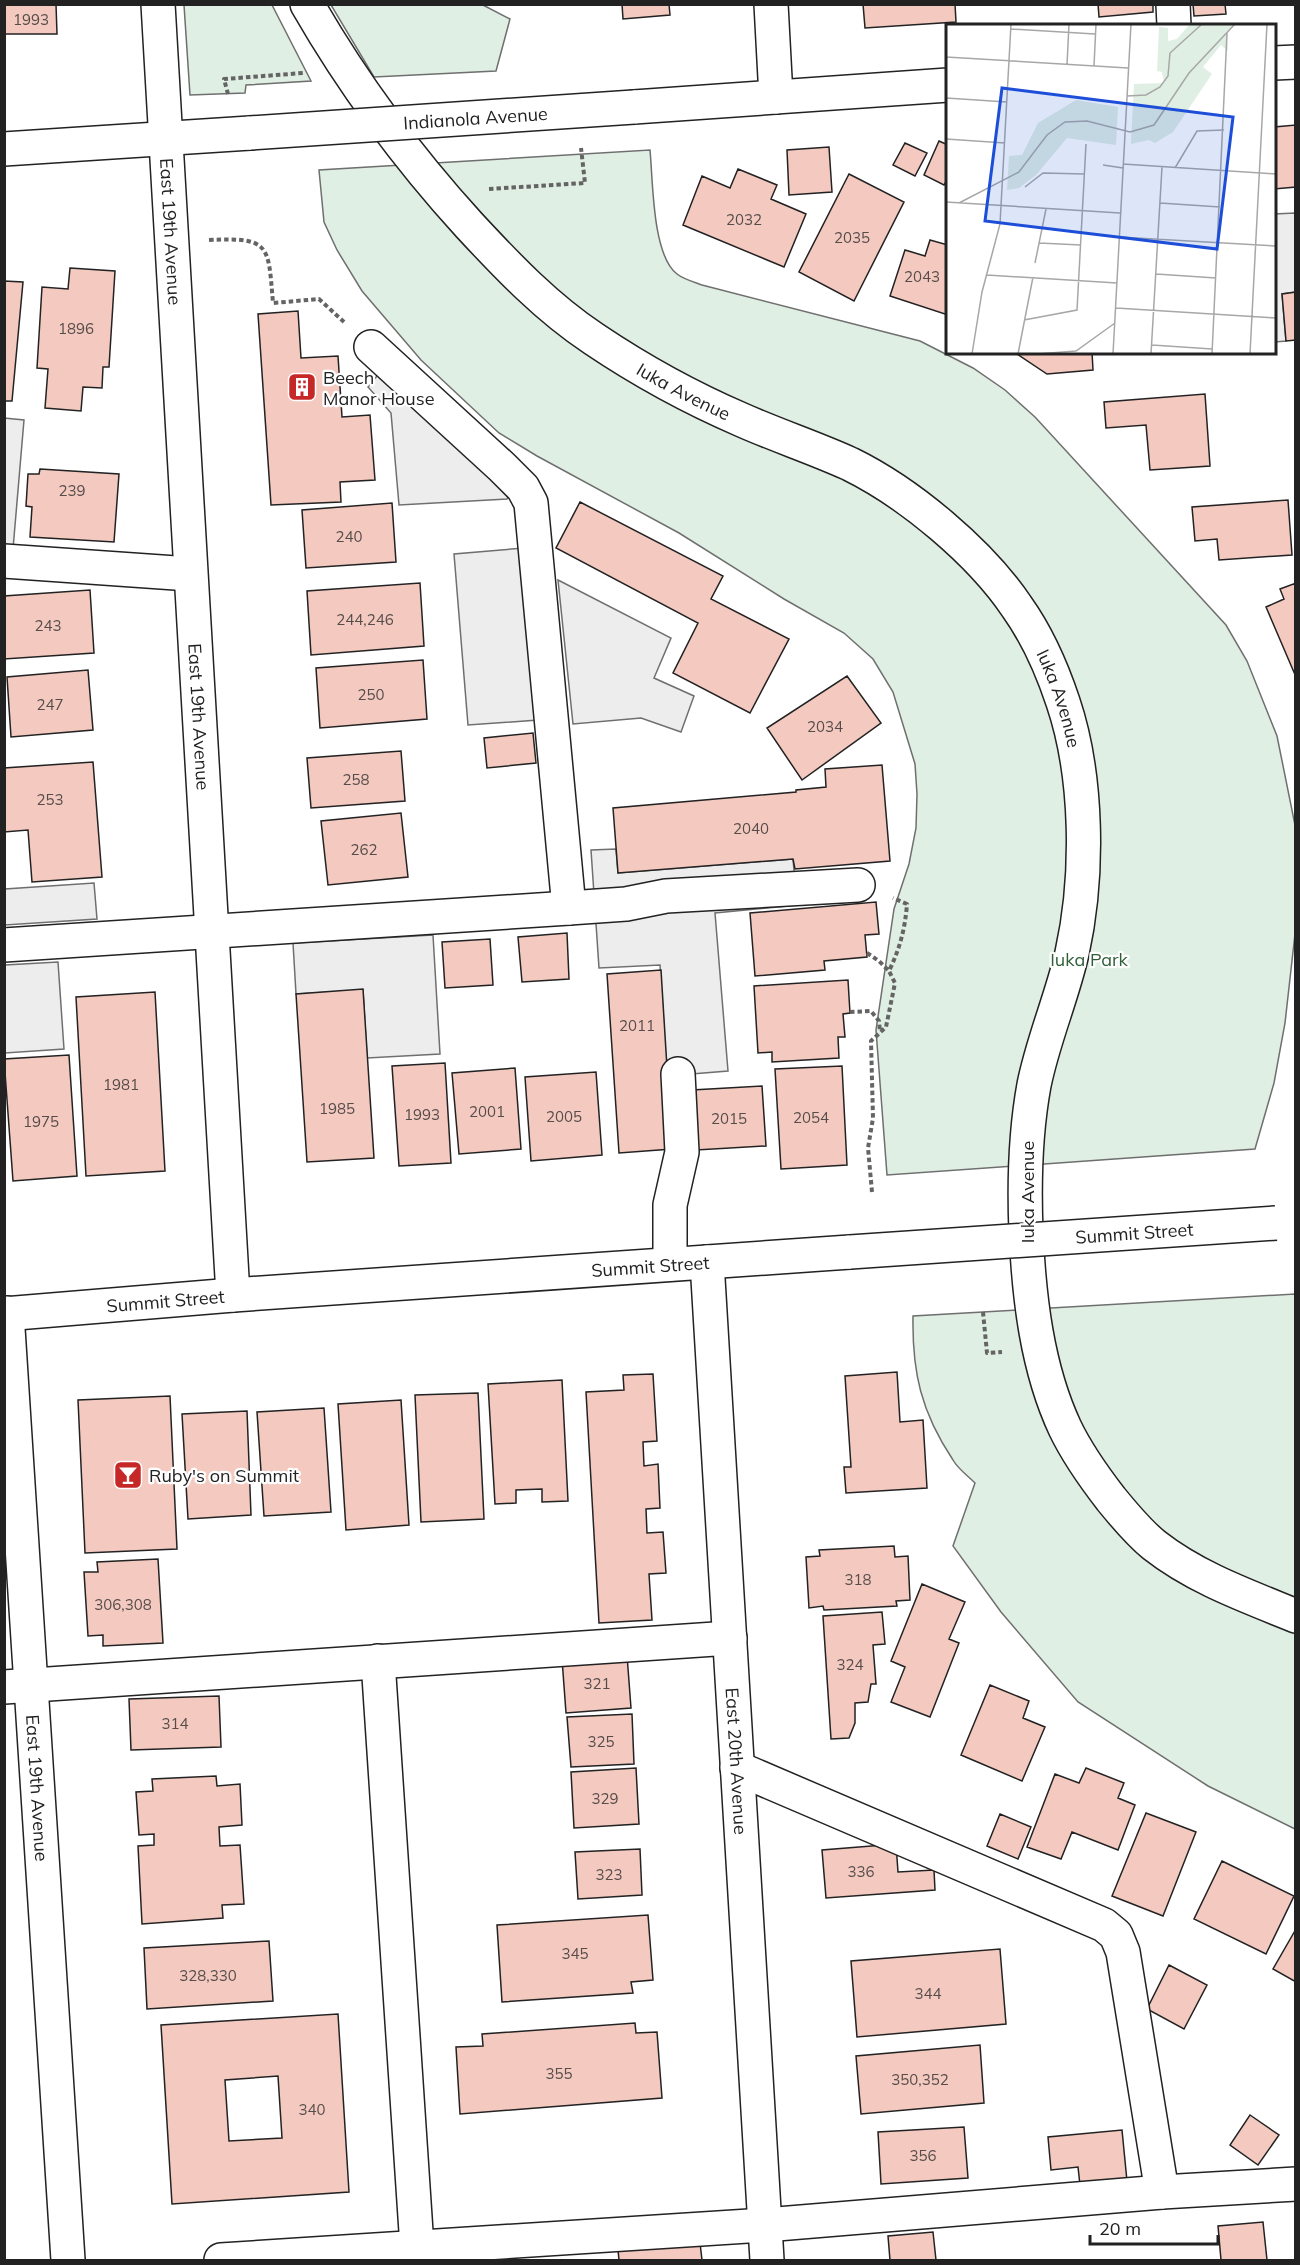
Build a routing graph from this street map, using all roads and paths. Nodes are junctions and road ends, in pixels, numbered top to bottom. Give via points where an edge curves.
1 (158, 4) edge
2 (307, 4) edge
3 (771, 4) edge
4 (1173, 4) edge
5 (1174, 24) edge
6 (1296, 62) edge
7 (1276, 63) edge
8 (301, 73) dead end
9 (946, 85) edge
10 (228, 94) dead end
11 (776, 97) junction
12 (165, 140) junction
13 (581, 145) dead end
14 (4, 149) edge
15 (439, 192) junction
16 (205, 240) dead end
17 (371, 347) joint
18 (4, 561) edge
19 (190, 574) junction
20 (858, 885) joint
21 (569, 908) junction
22 (211, 932) junction
23 (4, 945) edge
24 (867, 953) dead end
25 (889, 971) junction
26 (850, 1012) dead end
27 (880, 1032) junction
28 (678, 1074) dead end
29 (872, 1192) dead end
30 (1286, 1222) edge
31 (707, 1262) junction
32 (670, 1264) junction
33 (233, 1295) junction
34 (6, 1313) edge
35 (1296, 1616) edge
36 (730, 1638) junction
37 (378, 1661) junction
38 (18, 1686) edge
39 (737, 1768) junction
40 (1296, 2184) edge
41 (1162, 2192) junction
42 (765, 2225) junction
43 (417, 2247) junction
44 (68, 2260) edge
45 (221, 2260) edge
46 (767, 2260) edge

1 - 12 street, East 19th Avenue
2 - 15 street, Iuka Avenue via 346,70 400,146
3 - 11 street
4 - 5 street
6 - 7 street
8 - 10 path via 224,79
9 - 11 street, Indianola Avenue
11 - 12 street, Indianola Avenue, bridge
12 - 14 street, Indianola Avenue
12 - 19 street, East 19th Avenue
13 - 15 path via 585,183
15 - 35 street, Iuka Avenue via 510,269 592,338 691,396 851,465 898,492 978,560 1017,606 1045,657 1064,705 1077,756 1083,806 1079,910 1072,954 1035,1079 1028,1125 1024,1191 1028,1266 1044,1367 1066,1430 1094,1477 1124,1516 1154,1545 1193,1570
16 - 17 path via 240,238 261,246 270,261 273,303 319,299
17 - 21 street via 502,467 523,488 531,503
18 - 19 street
19 - 22 street, East 19th Avenue
20 - 21 street via 666,896 626,904
20 - 25 path via 907,904 901,946
21 - 22 street
22 - 23 street
22 - 33 street, East 19th Avenue
24 - 25 path
25 - 27 path via 895,983 886,1027
26 - 27 path via 871,1011 879,1021
27 - 29 path via 871,1041 873,1118 868,1148
28 - 32 street via 682,1152 669,1205
30 - 31 street, Summit Street, bridge
31 - 32 street, Summit Street
31 - 36 street, East 20th Avenue
32 - 33 street, Summit Street
33 - 34 street, Summit Street
34 - 38 street, East 19th Avenue
36 - 37 street
36 - 39 street, East 20th Avenue
37 - 38 street
37 - 43 street
38 - 44 street, East 19th Avenue
39 - 41 street via 1104,1925 1116,1935 1123,1952
39 - 42 street, East 20th Avenue
40 - 41 street
41 - 42 street
42 - 43 street
42 - 46 street, East 20th Avenue
43 - 45 street

